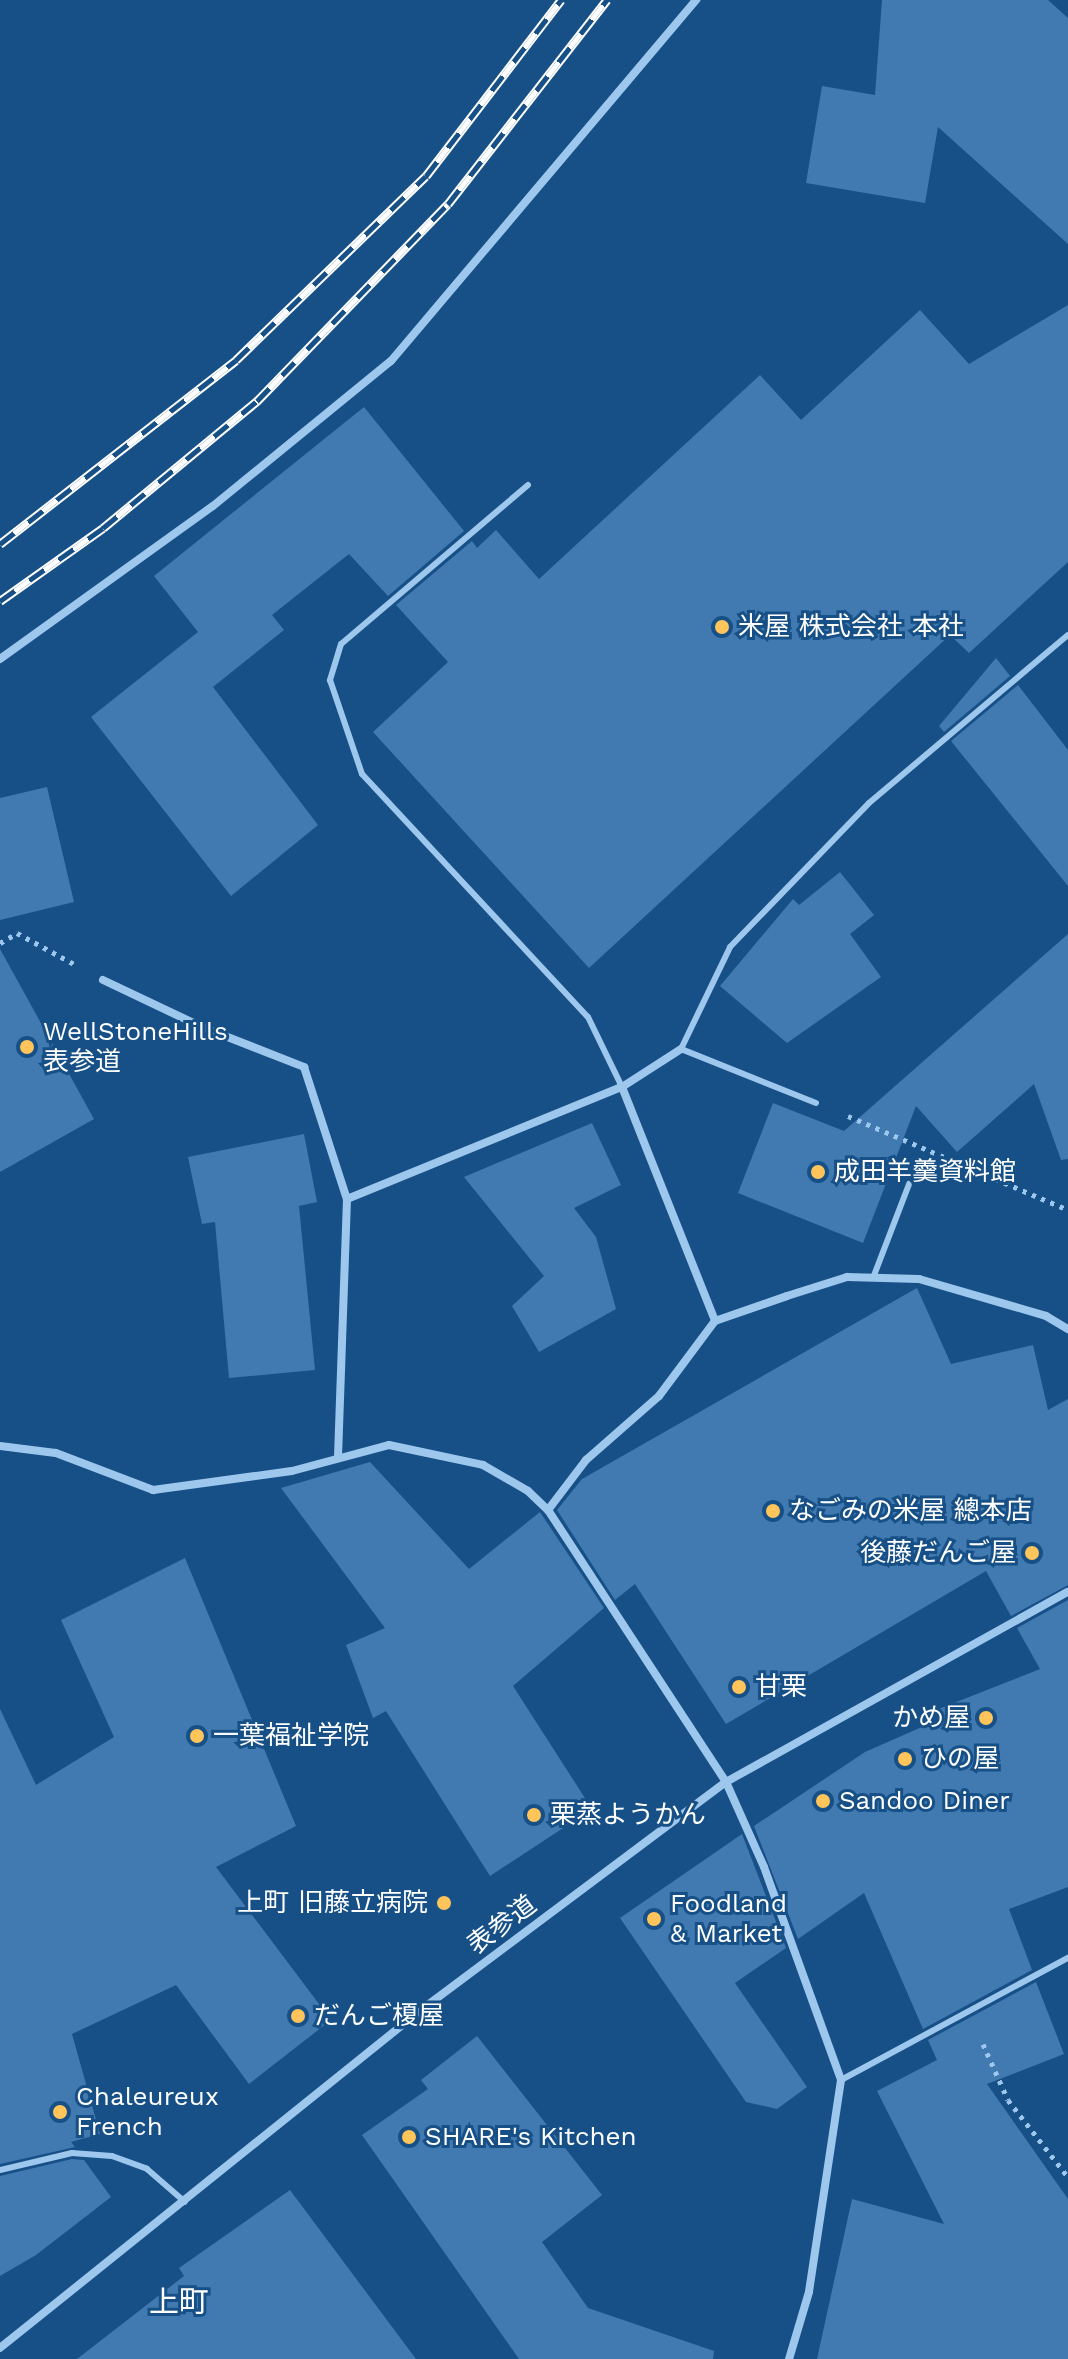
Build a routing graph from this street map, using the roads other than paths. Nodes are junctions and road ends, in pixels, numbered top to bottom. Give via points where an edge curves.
1 (696, 0) edge
2 (528, 485) dead end
3 (1068, 635) edge
4 (0, 659) edge
5 (103, 980) road end
6 (681, 1049) junction
7 (622, 1087) junction
8 (816, 1103) road end
9 (909, 1184) dead end
10 (347, 1199) junction
11 (873, 1278) junction
12 (715, 1321) junction
13 (1068, 1329) edge
14 (0, 1446) edge
15 (338, 1455) junction
16 (548, 1510) junction
17 (1068, 1592) edge
18 (726, 1782) junction
19 (1068, 1958) edge
20 (841, 2080) junction
21 (0, 2170) edge
22 (185, 2202) junction
23 (0, 2348) edge
24 (789, 2359) edge

1 - 4 street via 391,361 213,506
2 - 7 lane via 341,644 330,680 362,774 588,1017
3 - 6 lane via 869,803 730,947
5 - 10 street via 304,1067
6 - 7 street
6 - 8 lane
7 - 10 street
7 - 12 street
9 - 11 lane
10 - 15 street
11 - 12 street via 847,1277
11 - 13 street via 919,1279 1046,1316
12 - 16 street via 659,1396 586,1460
14 - 15 street via 56,1453 153,1490 292,1471
15 - 16 street via 389,1445 431,1450 483,1465 528,1491
16 - 18 street
17 - 18 street, 表参道
18 - 20 street via 764,1867
18 - 22 street, 表参道 via 421,2010
19 - 20 lane
20 - 24 street via 809,2292
21 - 22 lane via 72,2153 112,2156 147,2169
22 - 23 street, 表参道

